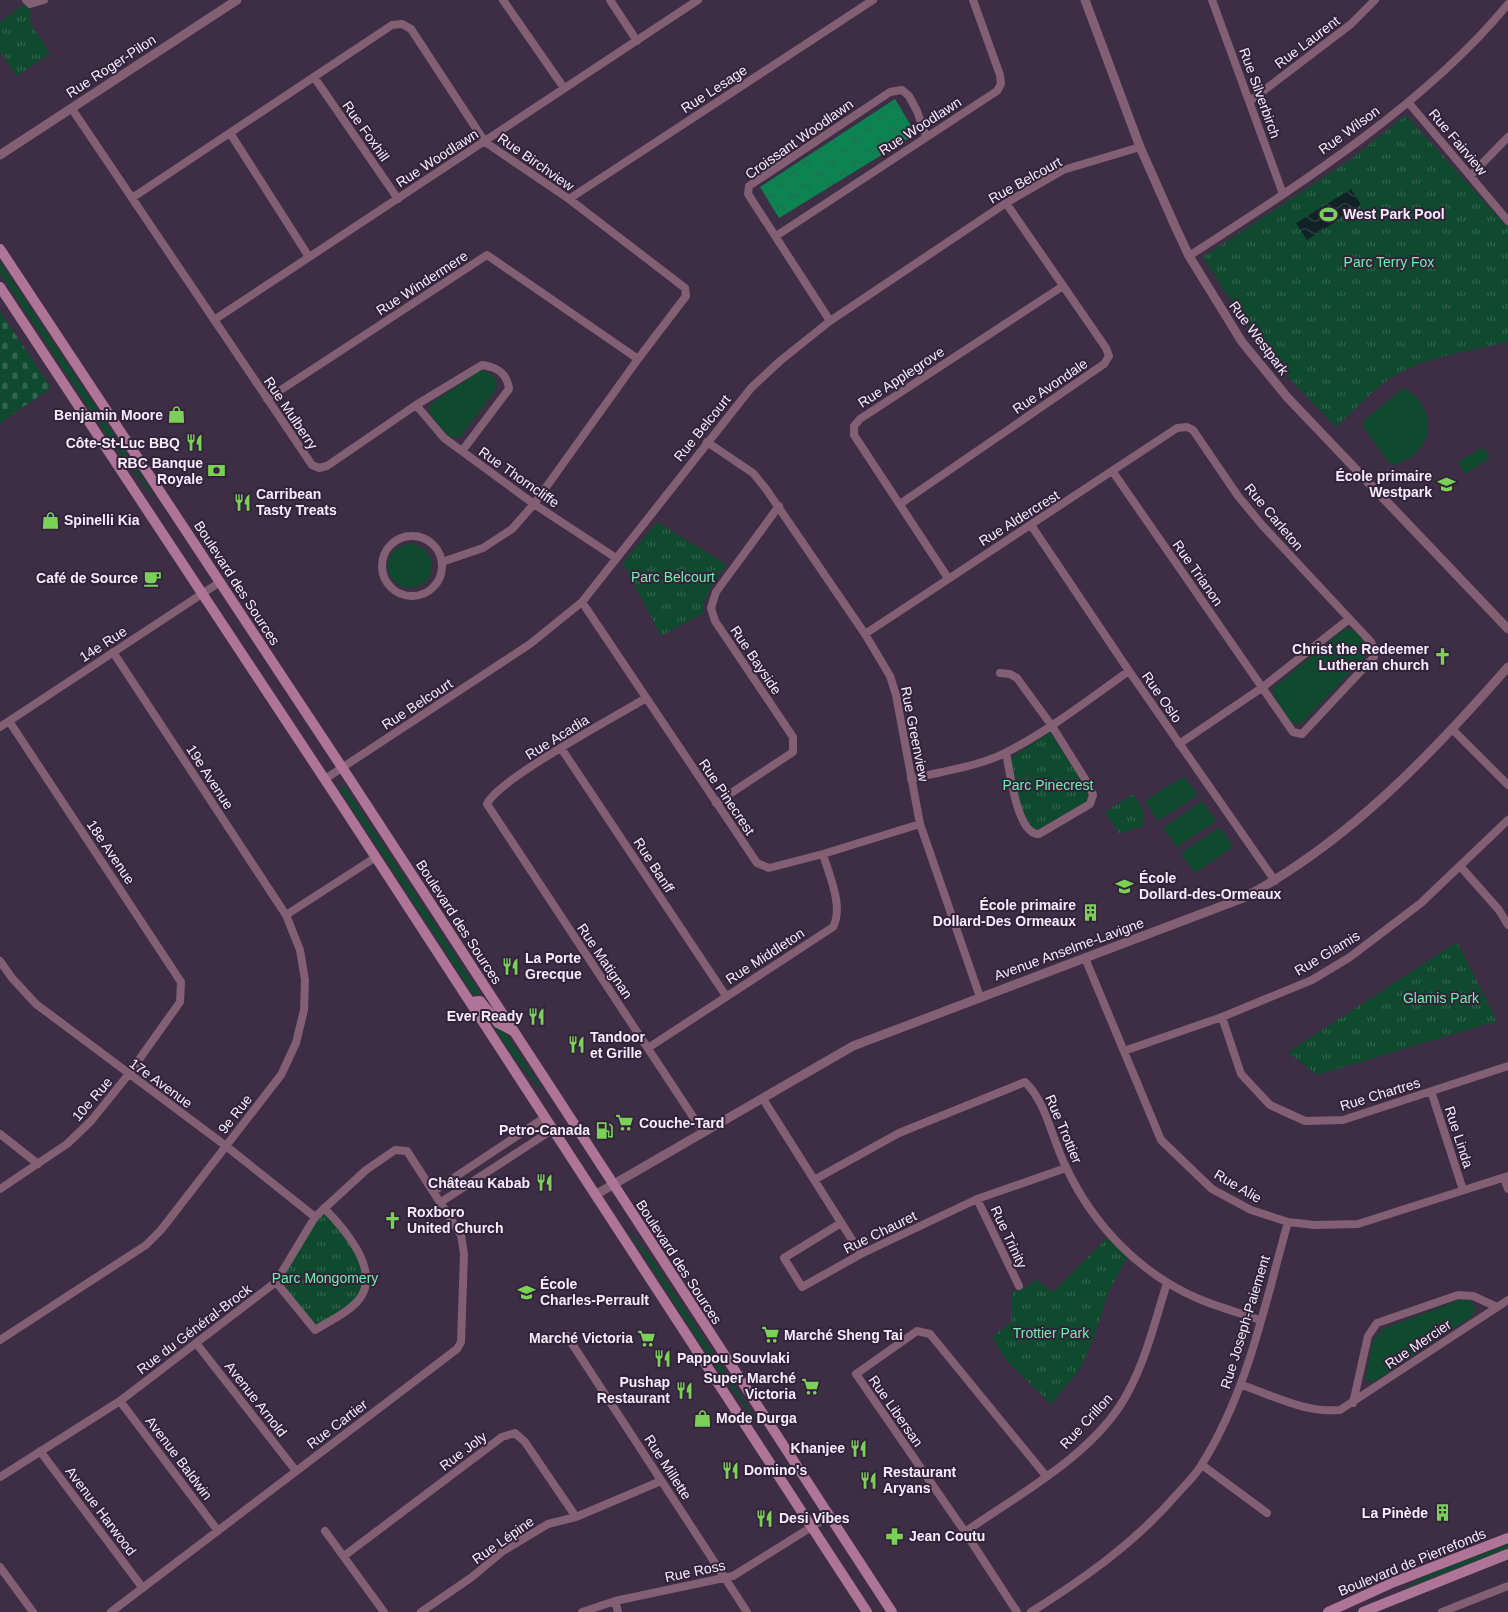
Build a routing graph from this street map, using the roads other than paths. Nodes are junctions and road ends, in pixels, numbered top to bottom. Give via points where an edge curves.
1 (26, 0) edge
2 (44, 0) edge
3 (237, 0) edge
4 (504, 0) edge
5 (610, 0) edge
6 (698, 0) edge
7 (873, 0) edge
8 (973, 0) edge
9 (1086, 0) edge
10 (1212, 0) edge
11 (1375, 0) edge
12 (1508, 4) edge
13 (638, 41) junction
14 (314, 78) junction
15 (564, 88) junction
16 (1250, 100) junction
17 (1408, 102) junction
18 (72, 109) junction
19 (230, 133) junction
20 (926, 136) junction
21 (1508, 137) edge
22 (485, 142) junction
23 (1140, 148) junction
24 (0, 155) edge
25 (1470, 176) junction
26 (1283, 194) junction
27 (132, 198) junction
28 (398, 199) junction
29 (569, 199) junction
30 (1006, 203) junction
31 (1508, 220) edge
32 (776, 236) junction
33 (0, 249) edge
34 (1189, 256) junction
35 (309, 257) junction
36 (1063, 286) junction
37 (0, 287) edge
38 (214, 320) junction
39 (830, 321) junction
40 (638, 358) junction
41 (266, 399) junction
42 (416, 405) junction
43 (1187, 427) joint
44 (707, 442) junction
45 (462, 451) junction
46 (1113, 472) junction
47 (534, 504) junction
48 (900, 504) junction
49 (779, 506) junction
50 (1031, 525) junction
51 (616, 558) junction
52 (442, 562) junction
53 (948, 578) junction
54 (220, 582) junction
55 (203, 594) junction
56 (582, 602) junction
57 (1349, 619) junction
58 (1508, 629) edge
59 (865, 634) junction
60 (113, 652) junction
61 (1508, 667) edge
62 (1129, 671) junction
63 (1000, 674) dead end
64 (1263, 687) junction
65 (646, 698) junction
66 (9, 721) junction
67 (1052, 726) junction
68 (0, 727) edge
69 (1453, 730) junction
70 (1179, 744) junction
71 (561, 748) junction
72 (1006, 753) junction
73 (342, 768) junction
74 (911, 778) junction
75 (325, 779) junction
76 (1508, 785) edge
77 (716, 803) junction
78 (487, 804) joint
79 (1508, 820) edge
80 (920, 824) junction
81 (824, 854) junction
82 (376, 857) junction
83 (1460, 866) junction
84 (1275, 881) junction
85 (286, 915) junction
86 (1508, 925) edge
87 (1085, 958) junction
88 (0, 961) edge
89 (726, 996) junction
90 (980, 997) junction
91 (180, 1002) joint
92 (470, 1002) junction
93 (1222, 1018) junction
94 (514, 1032) junction
95 (648, 1048) junction
96 (1124, 1051) junction
97 (1508, 1066) edge
98 (128, 1075) junction
99 (1431, 1091) junction
100 (762, 1099) junction
101 (544, 1118) junction
102 (552, 1130) junction
103 (703, 1132) junction
104 (0, 1134) edge
105 (226, 1146) junction
106 (38, 1164) junction
107 (1066, 1168) junction
108 (1506, 1177) edge
109 (814, 1180) junction
110 (613, 1184) junction
111 (0, 1189) edge
112 (1508, 1189) edge
113 (1463, 1190) junction
114 (434, 1191) junction
115 (596, 1195) junction
116 (978, 1199) junction
117 (441, 1202) junction
118 (324, 1208) junction
119 (315, 1217) junction
120 (1288, 1222) junction
121 (841, 1223) junction
122 (861, 1254) junction
123 (276, 1282) junction
124 (1166, 1283) junction
125 (1019, 1286) dead end
126 (1508, 1300) edge
127 (1496, 1307) junction
128 (1260, 1320) junction
129 (567, 1336) dead end
130 (0, 1340) edge
131 (196, 1342) junction
132 (1242, 1385) junction
133 (120, 1401) junction
134 (1353, 1403) junction
135 (40, 1451) junction
136 (1202, 1465) junction
137 (296, 1471) junction
138 (1046, 1476) junction
139 (0, 1477) edge
140 (661, 1481) junction
141 (1267, 1513) dead end
142 (829, 1516) junction
143 (576, 1517) junction
144 (812, 1528) junction
145 (218, 1530) junction
146 (325, 1531) dead end
147 (965, 1532) junction
148 (1508, 1538) edge
149 (1508, 1554) edge
150 (344, 1556) junction
151 (0, 1567) edge
152 (725, 1578) junction
153 (1508, 1586) edge
154 (142, 1587) junction
155 (1359, 1597) junction
156 (615, 1600) junction
157 (33, 1612) edge
158 (111, 1612) edge
159 (384, 1612) edge
160 (422, 1612) edge
161 (582, 1612) edge
162 (618, 1612) edge
163 (747, 1612) edge
164 (867, 1612) edge
165 (892, 1612) edge
166 (1017, 1612) edge
167 (1031, 1612) edge
168 (1328, 1612) edge
169 (1365, 1612) edge
170 (1442, 1612) edge

1 - 2 street via 30,4
3 - 18 street, Rue Roger-Pilon
4 - 15 street
5 - 13 street
6 - 13 street, Rue Woodlawn
7 - 29 street, Rue Lesage
8 - 20 street, Rue Woodlawn via 1001,84 997,91
9 - 23 street, Rue Westpark
10 - 16 street, Rue Silverbirch
11 - 16 street, Rue Laurent via 1351,24
12 - 17 street, Rue Wilson via 1465,50
13 - 15 street, Rue Woodlawn
14 - 19 street, Rue Birchview
14 - 22 street, Rue Birchview via 392,25 402,24 411,29
14 - 28 street, Rue Foxhill
15 - 22 street, Rue Woodlawn
16 - 26 street, Rue Silverbirch
17 - 25 street, Rue Fairview
17 - 26 street, Rue Wilson
18 - 24 street, Rue Roger-Pilon
18 - 27 street, Rue Mulberry
19 - 27 street, Rue Birchview
19 - 35 street
20 - 32 street, Rue Woodlawn
20 - 32 street, Croissant Woodlawn via 909,96 902,90 890,92 749,186 748,194
21 - 25 street
22 - 28 street, Rue Woodlawn
22 - 29 street, Rue Birchview
23 - 30 street, Rue Belcourt via 1063,170
23 - 34 street, Rue Westpark
25 - 31 street, Rue Fairview
26 - 34 street, Rue Wilson
27 - 38 street, Rue Mulberry
28 - 35 street, Rue Woodlawn
29 - 40 street, Rue Birchview via 686,288 686,296
30 - 36 street, Rue Avondale
30 - 39 street, Rue Belcourt
32 - 39 street, Croissant Woodlawn
33 - 54 main road, Boulevard des Sources
34 - 58 street, Rue Westpark via 1242,342 1266,373
35 - 38 street, Rue Woodlawn
36 - 48 street, Rue Avondale via 1106,348 1109,356 1104,364
36 - 48 street, Rue Applegrove via 854,426 854,435
37 - 55 main road
38 - 41 street, Rue Mulberry
39 - 44 street, Rue Belcourt via 751,388
40 - 41 street, Rue Windermere via 487,255
40 - 47 street, Rue Birchview
41 - 42 street, Rue Mulberry via 312,465 319,468 328,466
42 - 45 street, Rue Thorncliffe via 444,438
42 - 45 street, Rue Mulberry via 482,365 501,371 508,380 508,389
43 - 46 street, Rue Aldercrest via 1177,428
43 - 57 street, Rue Carleton via 1193,430 1262,525
44 - 49 street, Rue Greenview via 753,473
44 - 51 street, Rue Belcourt
45 - 47 street, Rue Thorncliffe
46 - 50 street, Rue Aldercrest
46 - 64 street, Rue Trianon
47 - 51 street, Rue Thorncliffe
47 - 52 street, Rue Birchview via 512,529 482,548
48 - 53 street, Rue Applegrove
49 - 59 street, Rue Greenview
49 - 77 street, Rue Bayside via 716,592 711,608 715,621 793,737 793,752
50 - 53 street, Rue Aldercrest
50 - 62 street, Rue Oslo
51 - 56 street, Rue Belcourt
52 - 52 street via 438,581 424,594 415,596 396,592 388,586 381,568 386,548 403,536 414,535 428,541 439,552
53 - 59 street, Rue Aldercrest
54 - 55 street, 14e Rue
54 - 73 main road, Boulevard des Sources
55 - 60 street, 14e Rue
55 - 75 main road
56 - 65 street, Rue Pinecrest
56 - 73 street, Rue Belcourt via 530,644
57 - 64 street
57 - 64 street, Rue Carleton via 1371,642 1374,657 1302,734 1293,732
59 - 74 street, Rue Greenview via 890,676 896,694
60 - 66 street, 14e Rue
60 - 85 street, 19e Avenue
61 - 69 street, Avenue Anselme-Lavigne
62 - 67 street
62 - 70 street, Rue Oslo
63 - 67 street via 1017,678
64 - 70 street
65 - 71 street, Rue Acadia
65 - 77 street, Rue Pinecrest
66 - 68 street, 14e Rue
66 - 91 street, 18e Avenue via 173,967 181,982
67 - 72 street
67 - 72 street via 1093,795 1090,804 1039,834 1028,831 1021,819
69 - 76 street
69 - 84 street, Avenue Anselme-Lavigne via 1363,816
70 - 84 street, Rue Oslo
71 - 78 street, Rue Acadia via 490,797
71 - 89 street, Rue Banff
72 - 74 street
73 - 75 street, Rue Belcourt
73 - 94 main road, Boulevard des Sources
74 - 80 street, Rue Greenview
75 - 82 main road
77 - 81 street, Rue Pinecrest via 757,864 769,868
78 - 95 street, Rue Matignan
79 - 83 street, Rue Glamis
80 - 81 street, Rue Pinecrest
80 - 90 street, Rue Greenview
81 - 89 street, Rue Middleton via 837,909 833,927
82 - 85 street
82 - 92 main road
83 - 86 street
83 - 93 street, Rue Glamis via 1421,903 1350,957 1312,980
84 - 87 street, Avenue Anselme-Lavigne via 1243,898
85 - 105 street, 9e Rue via 300,950 304,980 304,1010 296,1043 281,1075
87 - 90 street, Avenue Anselme-Lavigne
87 - 96 street, Rue Alie
88 - 98 street, 17e Avenue via 36,1004
89 - 95 street, Rue Middleton
90 - 100 street, Avenue Anselme-Lavigne via 853,1046
91 - 98 street, 10e Rue
92 - 94 main road via 480,1001 498,1023
92 - 101 main road
93 - 96 street, Rue Glamis
93 - 99 street, Rue Chartres via 1241,1074 1270,1105 1305,1121 1343,1120
94 - 110 main road, Boulevard des Sources
95 - 103 street, Rue Matignan
96 - 120 street, Rue Alie via 1161,1140 1212,1189 1251,1210
97 - 99 street, Rue Chartres
98 - 105 street, 17e Avenue
98 - 106 street, 10e Rue via 91,1121 67,1144
99 - 113 street, Rue Linda
100 - 103 street, Avenue Anselme-Lavigne
100 - 109 street
101 - 102 main road
101 - 114 street
102 - 115 main road
102 - 117 street
103 - 110 street, Avenue Anselme-Lavigne
104 - 106 street
105 - 119 street, 17e Avenue
105 - 130 street, 9e Rue via 146,1245
106 - 111 street, 10e Rue
107 - 109 street, Rue Trottier via 1035,1092 1024,1082 899,1133
107 - 116 street, Rue Chauret
107 - 124 street, Rue Trottier via 1095,1218 1136,1261
108 - 112 street
108 - 113 street, Rue Alie
109 - 121 street
110 - 115 street, Avenue Anselme-Lavigne
110 - 142 main road, Boulevard des Sources
113 - 120 street, Rue Alie via 1365,1222 1315,1225
114 - 117 street, Rue Cartier
114 - 118 street, Rue du Général-Brock via 407,1151 401,1149 366,1170
115 - 144 main road
116 - 122 street, Rue Chauret
116 - 125 street, Rue Trinity
117 - 137 street, Rue Cartier via 461,1234 464,1254 461,1342 457,1349
118 - 119 street, Rue du Général-Brock
118 - 123 street via 361,1256 368,1277 362,1296 315,1330
119 - 123 street, Rue du Général-Brock
120 - 128 street, Rue Joseph-Paiement
121 - 122 street
121 - 122 street, Rue Chauret via 784,1258 802,1287
123 - 131 street, Rue du Général-Brock
124 - 128 street, Rue Trottier via 1199,1299
124 - 138 street, Rue Crillon via 1145,1355 1127,1395 1114,1414 1081,1448
126 - 127 street, Rue Mercier
127 - 134 street, Rue Mercier
127 - 134 street, Rue Mercier via 1472,1296 1458,1295 1377,1323 1368,1336
128 - 132 street, Rue Joseph-Paiement
129 - 140 street, Rue Millette
131 - 133 street, Rue du Général-Brock
131 - 137 street, Avenue Arnold
132 - 134 street, Rue Mercier via 1321,1411 1340,1410
132 - 136 street, Rue Joseph-Paiement
133 - 135 street, Rue du Général-Brock
133 - 145 street, Avenue Baldwin
135 - 139 street, Rue du Général-Brock
135 - 154 street, Avenue Harwood
136 - 141 street
136 - 167 street, Rue Joseph-Paiement via 1127,1546
137 - 145 street, Rue Cartier
138 - 147 street, Rue Crillon
138 - 147 street, Rue Libersan via 930,1334 917,1331 880,1356 856,1374
140 - 143 street, Rue Lépine
140 - 152 street, Rue Millette
142 - 144 street, Rue Ross
142 - 165 main road, Boulevard des Sources
143 - 150 street, Rue Joly via 525,1442 515,1433 502,1437
143 - 160 street, Rue Lépine via 548,1524 503,1551
144 - 152 street, Rue Ross via 741,1572
144 - 164 main road
145 - 154 street, Rue Cartier
146 - 150 street
147 - 166 street, Rue Libersan
148 - 155 main road, Boulevard de Pierrefonds
149 - 169 main road, Boulevard de Pierrefonds
150 - 159 street
151 - 157 street
152 - 156 street, Rue Ross
152 - 163 street, Rue Millette
153 - 170 street
154 - 158 street, Rue Cartier
155 - 168 main road, Boulevard de Pierrefonds
155 - 169 street
156 - 161 street, Rue Ross
156 - 162 street

